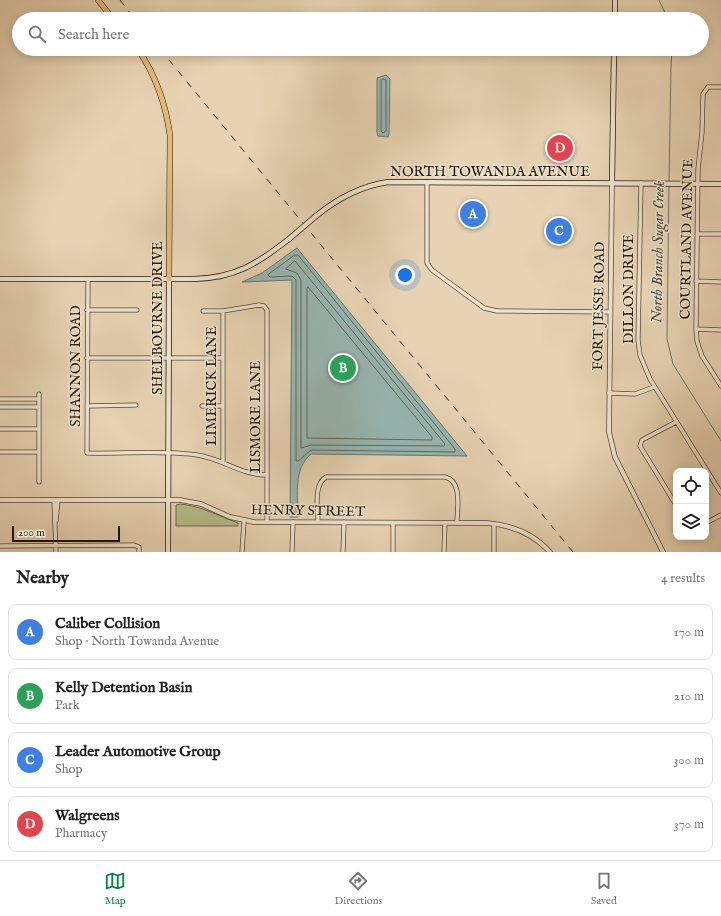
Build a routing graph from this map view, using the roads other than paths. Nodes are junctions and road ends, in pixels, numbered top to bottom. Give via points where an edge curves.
1 (98, 0) edge
2 (615, 0) edge
3 (107, 12) edge
4 (615, 12) edge
5 (142, 56) edge
6 (614, 56) edge
7 (721, 87) edge
8 (427, 182) junction
9 (612, 183) junction
10 (641, 183) junction
11 (698, 184) junction
12 (721, 184) edge
13 (697, 234) junction
14 (721, 234) edge
15 (0, 279) edge
16 (88, 279) junction
17 (170, 279) junction
18 (696, 281) junction
19 (721, 282) edge
20 (88, 310) junction
21 (137, 310) dead end
22 (203, 311) dead end
23 (223, 311) junction
24 (610, 312) junction
25 (696, 329) junction
26 (721, 330) edge
27 (87, 358) junction
28 (169, 358) junction
29 (223, 358) junction
30 (721, 386) edge
31 (654, 387) junction
32 (609, 393) junction
33 (39, 394) dead end
34 (0, 399) edge
35 (39, 399) junction
36 (136, 405) dead end
37 (0, 406) edge
38 (87, 406) junction
39 (202, 406) dead end
40 (223, 406) junction
41 (39, 407) junction
42 (676, 422) junction
43 (0, 429) edge
44 (39, 430) junction
45 (0, 452) edge
46 (39, 452) junction
47 (169, 453) junction
48 (223, 462) junction
49 (267, 475) junction
50 (39, 482) dead end
51 (721, 493) edge
52 (0, 500) edge
53 (56, 500) junction
54 (168, 500) junction
55 (675, 504) edge
56 (721, 515) edge
57 (244, 521) junction
58 (709, 521) edge
59 (267, 522) junction
60 (293, 522) junction
61 (318, 522) junction
62 (344, 522) junction
63 (393, 523) junction
64 (445, 523) junction
65 (457, 523) junction
66 (494, 524) junction
67 (0, 546) edge
68 (15, 546) junction
69 (56, 546) junction
70 (98, 546) junction
71 (15, 552) edge
72 (56, 552) edge
73 (98, 552) edge
74 (140, 552) edge
75 (168, 552) edge
76 (242, 552) edge
77 (292, 552) edge
78 (344, 552) edge
79 (393, 552) edge
80 (444, 552) edge
81 (494, 552) edge
82 (550, 552) edge
83 (663, 552) edge

1 - 3 main road
2 - 4 main road
5 - 17 main road, SHELBOURNE DRIVE via 158,86 168,117
6 - 9 main road, FORT JESSE ROAD
7 - 11 street, COURTLAND AVENUE via 706,88 703,94
8 - 9 main road, NORTH TOWANDA AVENUE
8 - 17 main road, NORTH TOWANDA AVENUE, bridge via 388,182 369,186 342,197 263,259 236,272 210,278
8 - 24 street via 427,263 432,270 484,308 497,311
9 - 10 main road, NORTH TOWANDA AVENUE
9 - 24 street, FORT JESSE ROAD
10 - 11 main road, NORTH TOWANDA AVENUE
10 - 31 street, DILLON DRIVE via 639,347 643,364
11 - 12 main road, NORTH TOWANDA AVENUE
11 - 13 street, COURTLAND AVENUE
13 - 14 street
13 - 18 street, COURTLAND AVENUE
15 - 16 main road, NORTH TOWANDA AVENUE
16 - 17 main road, NORTH TOWANDA AVENUE
16 - 20 street, SHANNON ROAD
17 - 28 main road, SHELBOURNE DRIVE
18 - 19 street
18 - 25 street, COURTLAND AVENUE
20 - 21 street
20 - 27 street, SHANNON ROAD
22 - 23 street
23 - 29 street, LIMERICK LANE
23 - 49 street, LISMORE LANE via 261,305 268,313
24 - 32 street, FORT JESSE ROAD
25 - 26 street
25 - 30 street, COURTLAND AVENUE via 702,356
27 - 28 street
27 - 38 street, SHANNON ROAD
28 - 29 street
28 - 47 main road, SHELBOURNE DRIVE
29 - 40 street, LIMERICK LANE
31 - 32 street via 635,394
31 - 42 street, DILLON DRIVE
32 - 83 street, FORT JESSE ROAD via 610,432 615,457
33 - 35 street
34 - 35 street
35 - 41 street
36 - 38 street
37 - 41 street
38 - 47 street, SHANNON ROAD via 87,453
39 - 40 street
40 - 48 street, LIMERICK LANE
41 - 44 street
42 - 51 street, DILLON DRIVE
42 - 55 street via 642,440 640,444
43 - 44 street
44 - 46 street
45 - 46 street
46 - 50 street
47 - 48 street via 196,455
47 - 54 main road, SHELBOURNE DRIVE
48 - 49 street via 247,473
49 - 59 street, LISMORE LANE
52 - 53 street, HENRY STREET
53 - 54 street, HENRY STREET
53 - 69 street
54 - 57 street, HENRY STREET via 201,504
54 - 75 main road, SHELBOURNE DRIVE
56 - 58 street
57 - 59 street, HENRY STREET
57 - 76 street
59 - 60 street, HENRY STREET
60 - 61 street, HENRY STREET
60 - 77 street
61 - 62 street, HENRY STREET
61 - 65 street via 318,488 326,477 430,477 449,478 456,485
62 - 63 street, HENRY STREET
62 - 78 street
63 - 64 street, HENRY STREET
63 - 79 street
64 - 65 street, HENRY STREET
64 - 80 street
65 - 66 street, HENRY STREET
66 - 81 street
66 - 82 street, HENRY STREET via 522,531 537,539
67 - 68 street
68 - 69 street
68 - 71 street
69 - 70 street
69 - 72 street
70 - 73 street
70 - 74 street via 138,546

